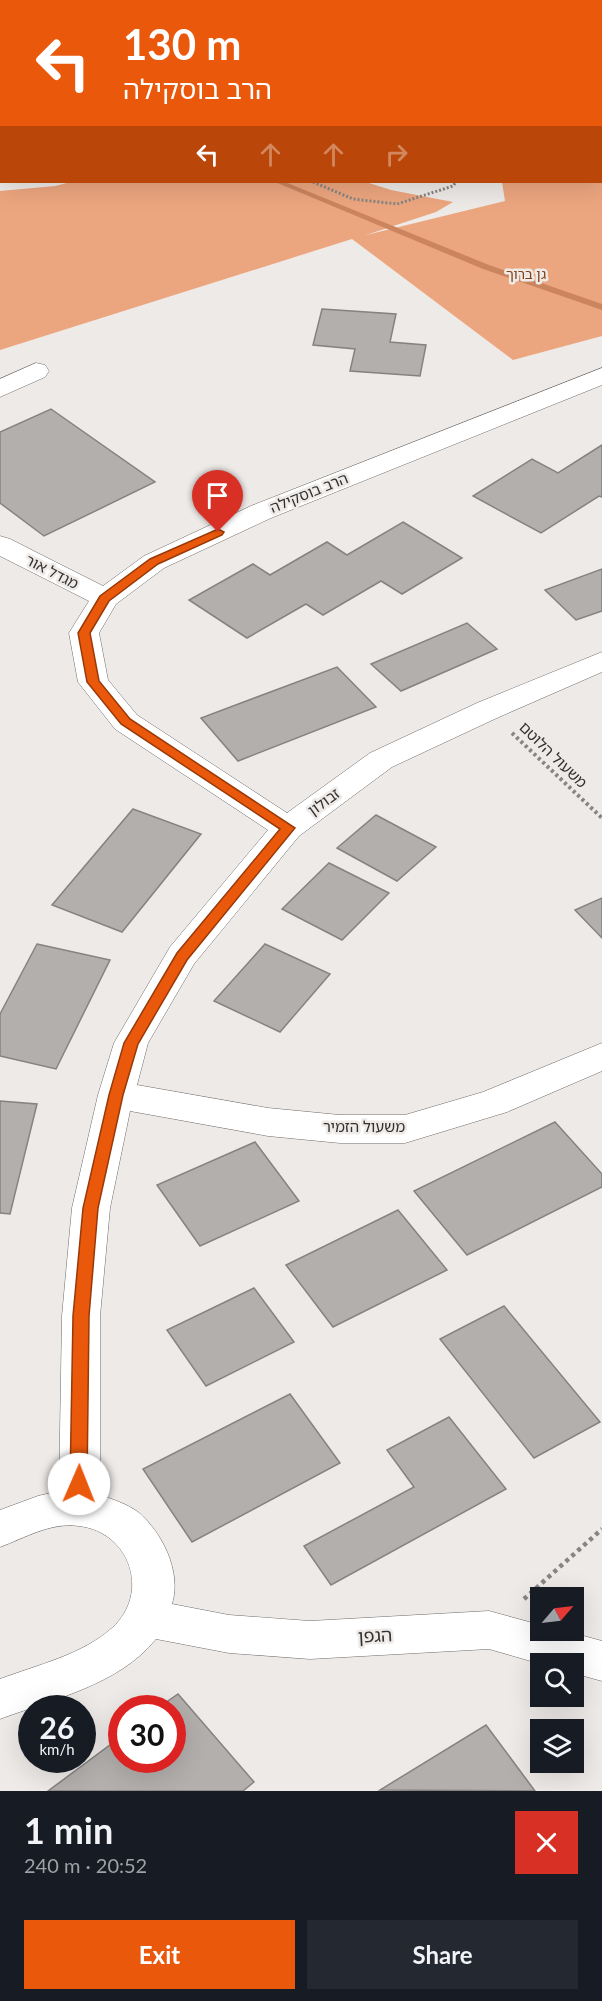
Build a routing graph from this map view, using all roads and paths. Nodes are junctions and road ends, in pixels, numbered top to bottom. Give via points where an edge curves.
1 (315, 183) edge
2 (455, 183) edge
3 (36, 371) dead end
4 (602, 376) edge
5 (0, 389) edge
6 (0, 545) edge
7 (105, 598) junction
8 (602, 661) edge
9 (488, 710) junction
10 (602, 818) edge
11 (288, 828) junction
12 (602, 1056) edge
13 (116, 1095) junction
14 (79, 1508) junction
15 (0, 1529) edge
16 (602, 1529) edge
17 (146, 1618) junction
18 (489, 1630) junction
19 (602, 1661) edge
20 (0, 1699) edge

1 - 2 path via 353,199 398,204
3 - 5 street
4 - 7 street, הרב בוסקילה via 261,512 154,562
6 - 7 street, מגדל אור
7 - 11 street, הרב בוסקילה via 84,633 93,682 126,722
8 - 9 street, זבולון
9 - 10 path, משעול הלוטם
9 - 11 street, זבולון via 381,760
11 - 13 street, זבולון via 182,956 131,1043
12 - 13 street, משעול הזמיר via 494,1102 405,1130 268,1122
13 - 14 street, זבולון via 91,1208 81,1316
14 - 15 street via 50,1510
14 - 17 street via 105,1514 127,1527 144,1546 153,1568 153,1594
16 - 18 path
17 - 18 street, הגפן via 229,1634 310,1640
17 - 20 street via 129,1640 106,1656
18 - 19 street, הגפן

